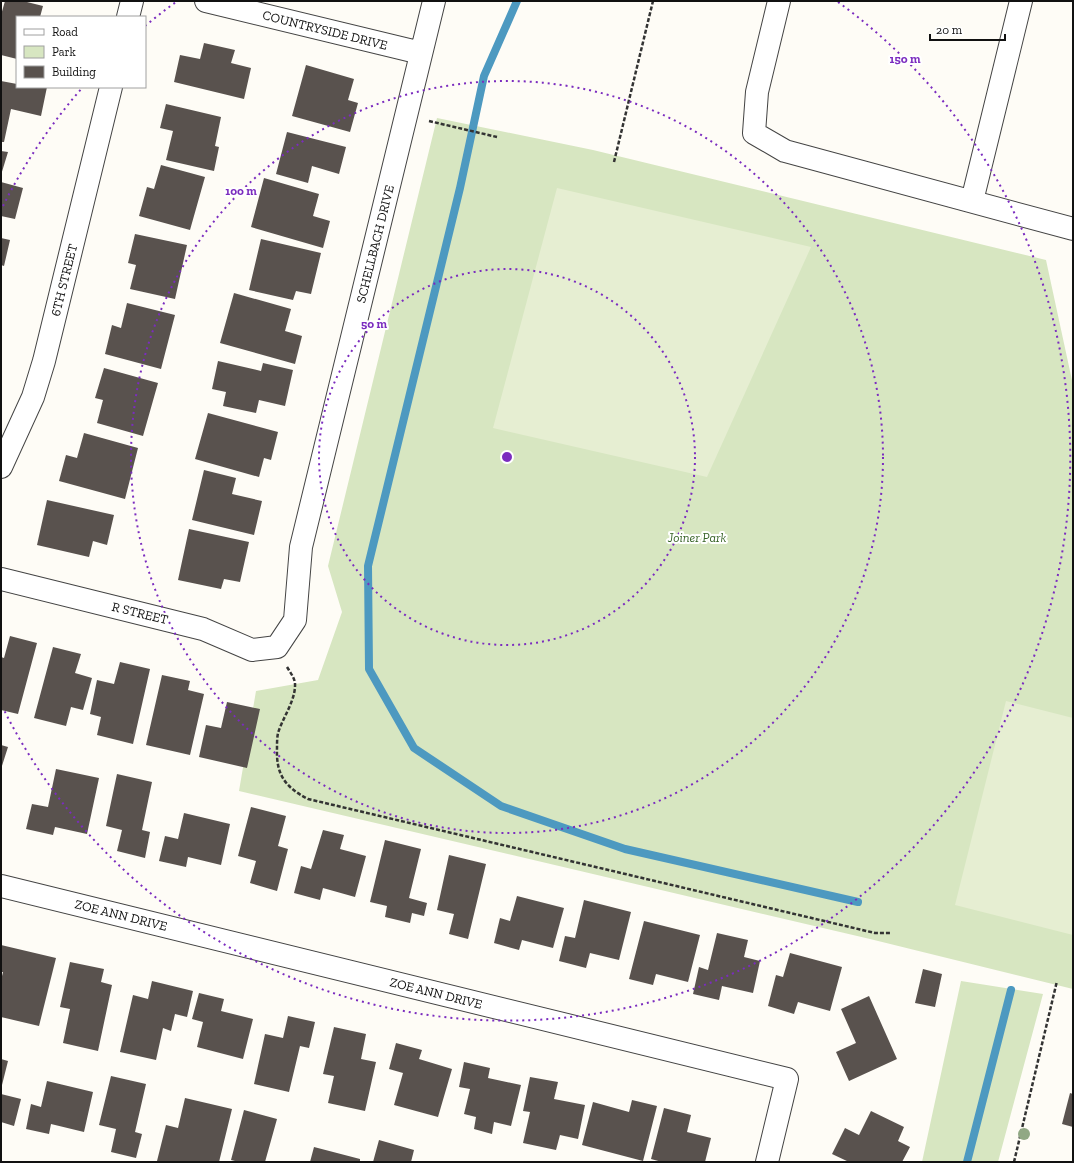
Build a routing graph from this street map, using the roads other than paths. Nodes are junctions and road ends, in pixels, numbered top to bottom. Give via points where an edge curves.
1 (132, 1) edge
2 (206, 1) edge
3 (434, 1) edge
4 (779, 1) edge
5 (1021, 1) edge
6 (128, 16) edge
7 (421, 53) junction
8 (111, 88) edge
9 (972, 201) junction
10 (1073, 229) edge
11 (1, 467) edge
12 (1, 578) edge
13 (277, 647) joint
14 (1, 886) edge
15 (767, 1162) edge

1 - 6 street
2 - 7 street, COUNTRYSIDE DRIVE
3 - 7 street, SCHELLBACH DRIVE
4 - 9 street via 757,92 754,134 785,151
5 - 9 street
7 - 13 street, SCHELLBACH DRIVE via 301,547 295,620
8 - 11 street, 6TH STREET via 44,361 33,397
9 - 10 street
12 - 13 street, R STREET via 203,629 252,650
14 - 15 street, ZOE ANN DRIVE via 787,1079

